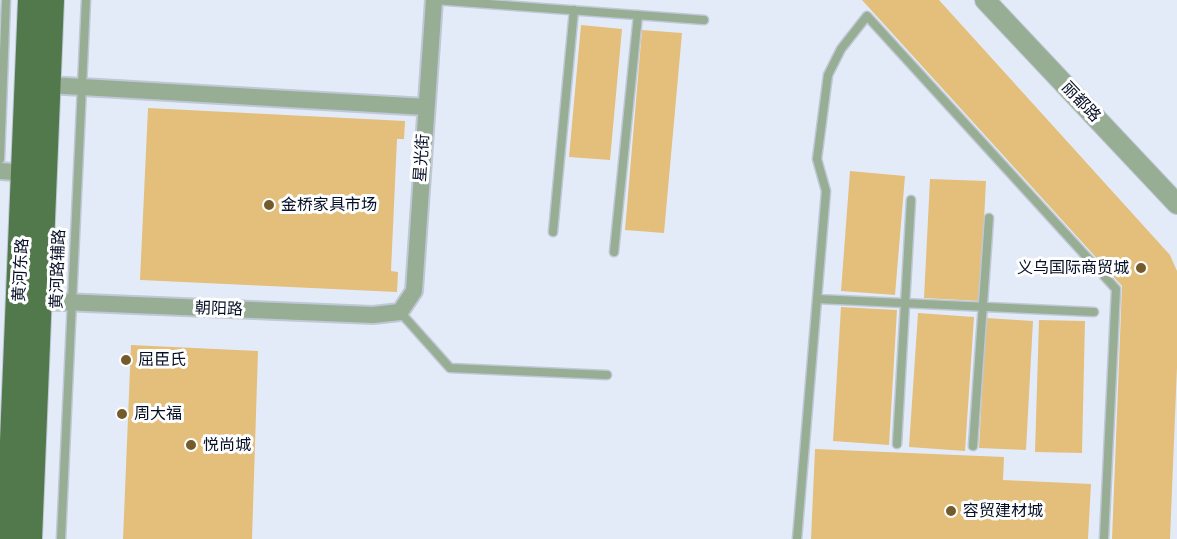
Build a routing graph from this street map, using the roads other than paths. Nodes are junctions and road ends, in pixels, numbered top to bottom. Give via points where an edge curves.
1 (6, 0) edge
2 (31, 0) edge
3 (51, 0) edge
4 (86, 0) edge
5 (434, 0) edge
6 (985, 0) edge
7 (574, 10) junction
8 (638, 15) junction
9 (704, 20) dead end
10 (48, 85) junction
11 (81, 87) junction
12 (426, 107) junction
13 (0, 159) edge
14 (0, 171) edge
15 (25, 173) junction
16 (911, 200) dead end
17 (1177, 204) edge
18 (990, 218) dead end
19 (553, 232) dead end
20 (614, 252) dead end
21 (817, 299) junction
22 (39, 301) junction
23 (71, 303) junction
24 (905, 303) junction
25 (983, 307) junction
26 (400, 312) junction
27 (1094, 312) dead end
28 (607, 375) dead end
29 (897, 444) dead end
30 (973, 446) dead end
31 (9, 539) edge
32 (29, 539) edge
33 (61, 539) edge
34 (796, 539) edge
35 (1104, 539) edge

1 - 13 lane
2 - 15 main road, 黄河东路
3 - 10 main road, 黄河东路
4 - 11 lane, 黄河路辅路
5 - 7 lane
5 - 12 street, 星光街
6 - 17 street, 丽都路
7 - 8 lane
7 - 19 lane
8 - 9 lane
8 - 20 lane
10 - 11 street
10 - 22 main road, 黄河东路
11 - 12 street
11 - 23 lane, 黄河路辅路
12 - 26 street, 星光街 via 414,291
14 - 15 street
15 - 31 main road, 黄河东路
16 - 24 lane
18 - 25 lane
21 - 24 lane
21 - 34 lane
21 - 35 lane via 826,190 818,159 828,75 867,16 1116,289
22 - 23 street, 朝阳路
22 - 32 main road, 黄河东路
23 - 26 street, 朝阳路 via 373,315
23 - 33 lane, 黄河路辅路
24 - 25 lane
24 - 29 lane
25 - 27 lane
25 - 30 lane
26 - 28 lane via 450,368

